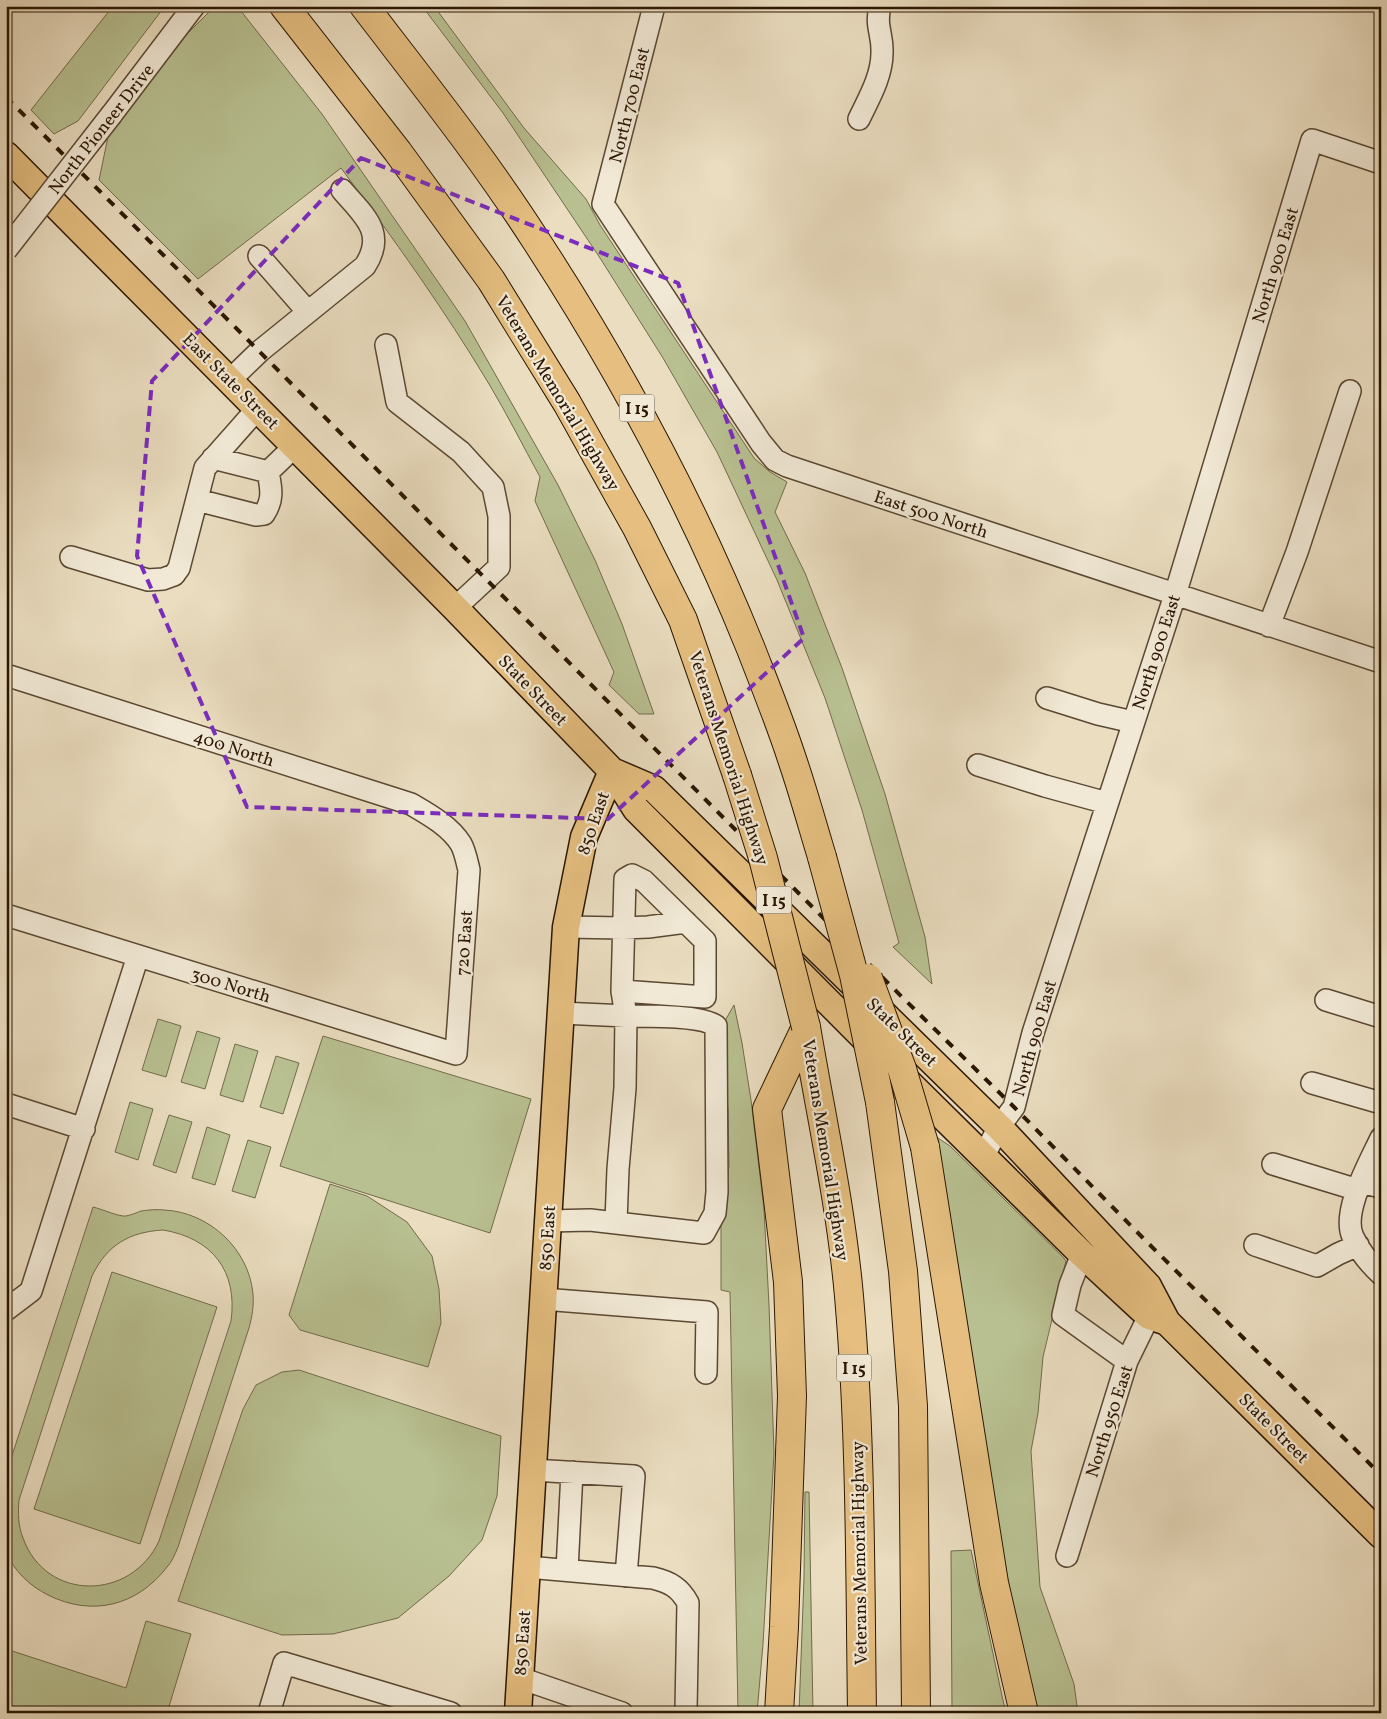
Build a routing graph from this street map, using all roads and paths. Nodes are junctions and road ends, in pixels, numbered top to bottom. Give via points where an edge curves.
1 (194, 6) edge
2 (284, 6) edge
3 (364, 6) edge
4 (654, 6) edge
5 (880, 6) edge
6 (860, 119) dead end
7 (6, 155) edge
8 (1381, 162) edge
9 (342, 190) dead end
10 (603, 204) joint
11 (6, 250) edge
12 (259, 256) dead end
13 (308, 312) junction
14 (386, 345) dead end
15 (230, 380) junction
16 (1350, 391) dead end
17 (258, 408) junction
18 (294, 446) junction
19 (213, 458) junction
20 (268, 472) junction
21 (197, 500) junction
22 (71, 557) dead end
23 (1174, 595) junction
24 (456, 608) junction
25 (1269, 626) junction
26 (1381, 662) edge
27 (6, 675) edge
28 (1047, 698) dead end
29 (1133, 722) junction
30 (978, 765) dead end
31 (612, 771) junction
32 (1107, 804) junction
33 (453, 835) joint
34 (6, 915) edge
35 (839, 916) junction
36 (686, 922) junction
37 (566, 927) junction
38 (623, 928) junction
39 (138, 956) junction
40 (622, 991) junction
41 (1326, 1000) dead end
42 (561, 1013) junction
43 (626, 1016) junction
44 (1381, 1017) edge
45 (806, 1027) junction
46 (456, 1054) joint
47 (1312, 1083) dead end
48 (1381, 1103) edge
49 (6, 1104) edge
50 (999, 1127) junction
51 (84, 1128) junction
52 (1381, 1138) edge
53 (983, 1157) junction
54 (1273, 1164) dead end
55 (1367, 1186) edge
56 (548, 1221) junction
57 (616, 1222) junction
58 (1355, 1240) junction
59 (1255, 1245) dead end
60 (1082, 1254) junction
61 (1381, 1274) edge
62 (543, 1299) junction
63 (6, 1310) edge
64 (1158, 1319) junction
65 (1127, 1361) junction
66 (706, 1374) dead end
67 (532, 1470) junction
68 (572, 1472) junction
69 (1381, 1535) edge
70 (1067, 1556) dead end
71 (526, 1567) junction
72 (567, 1570) junction
73 (626, 1576) junction
74 (520, 1678) junction
75 (686, 1709) dead end
76 (269, 1713) edge
77 (451, 1713) edge
78 (518, 1713) edge
79 (622, 1713) edge
80 (779, 1713) edge
81 (862, 1713) edge
82 (916, 1713) edge
83 (1024, 1713) edge

1 - 11 street, North Pioneer Drive, bridge
2 - 45 highway, Veterans Memorial Highway / I 15, bridge via 398,152 491,280 568,403 637,528 682,620 737,775 763,858
3 - 35 highway, I 15, bridge via 534,236 588,322 656,444 720,576 763,679 792,758
4 - 10 street, North 700 East
5 - 6 street via 877,18 882,53 878,80
7 - 15 main road, East State Street
8 - 23 street, North 900 East via 1312,140
9 - 13 street via 370,224 375,237 373,254 365,266
10 - 23 street, East 500 North via 775,460
12 - 13 street
13 - 15 street
14 - 24 street via 398,402 461,452 493,487 499,516 499,567
15 - 17 main road, East State Street
16 - 25 street
17 - 18 main road, East State Street
17 - 19 street
18 - 20 street
18 - 24 main road, East State Street
19 - 20 street
19 - 21 street via 205,468
20 - 21 street via 272,494 264,514 256,515
21 - 22 street via 180,568 174,575 148,580
23 - 25 street, East 500 North
23 - 29 street, North 900 East
24 - 31 main road, State Street
25 - 26 street, East 500 North
27 - 33 street, 400 North via 411,804
28 - 29 street
29 - 32 street, North 900 East
30 - 32 street
31 - 37 main road, 850 East via 584,837
31 - 50 main road, State Street via 654,789
31 - 53 main road, State Street via 636,809
32 - 50 street, North 900 East via 1033,1033 1014,1106
33 - 46 street, 720 East via 462,844 469,870
34 - 39 street, 300 North
35 - 82 highway, I 15, bridge via 880,1102 903,1271 915,1459
35 - 83 highway, bridge via 889,1030 925,1147 994,1583
36 - 38 street
36 - 38 street via 644,881 632,875 624,879
36 - 40 street via 705,941 705,997
37 - 38 street
37 - 42 main road, 850 East
38 - 40 street
39 - 46 street, 300 North
39 - 51 street
40 - 43 street
41 - 44 street
42 - 43 street
42 - 56 main road, 850 East
43 - 57 street
43 - 57 street via 680,1018 711,1022 716,1026 717,1192 715,1213 704,1233
45 - 80 highway via 767,1109 788,1282 792,1396
45 - 81 highway, Veterans Memorial Highway / I 15 via 843,1241 849,1296 856,1406
47 - 48 street
49 - 51 street
50 - 53 street, North 900 East
50 - 64 main road, State Street via 1148,1286
51 - 63 street via 31,1291
52 - 55 street
53 - 60 main road, State Street
54 - 55 street
55 - 58 street via 1349,1216
56 - 57 street
56 - 62 main road, 850 East
58 - 59 street via 1317,1266
58 - 61 street
60 - 64 main road, State Street
60 - 65 street via 1063,1316
62 - 66 street via 707,1312
62 - 67 main road, 850 East
64 - 65 street, North 950 East
64 - 69 main road, State Street
65 - 70 street, North 950 East
67 - 68 street
67 - 71 main road, 850 East
68 - 72 street
68 - 73 street via 634,1476
71 - 72 street
71 - 74 main road, 850 East
72 - 73 street
73 - 75 street via 664,1581 680,1590 688,1603
74 - 78 main road, 850 East
74 - 79 street
76 - 77 street via 284,1663

